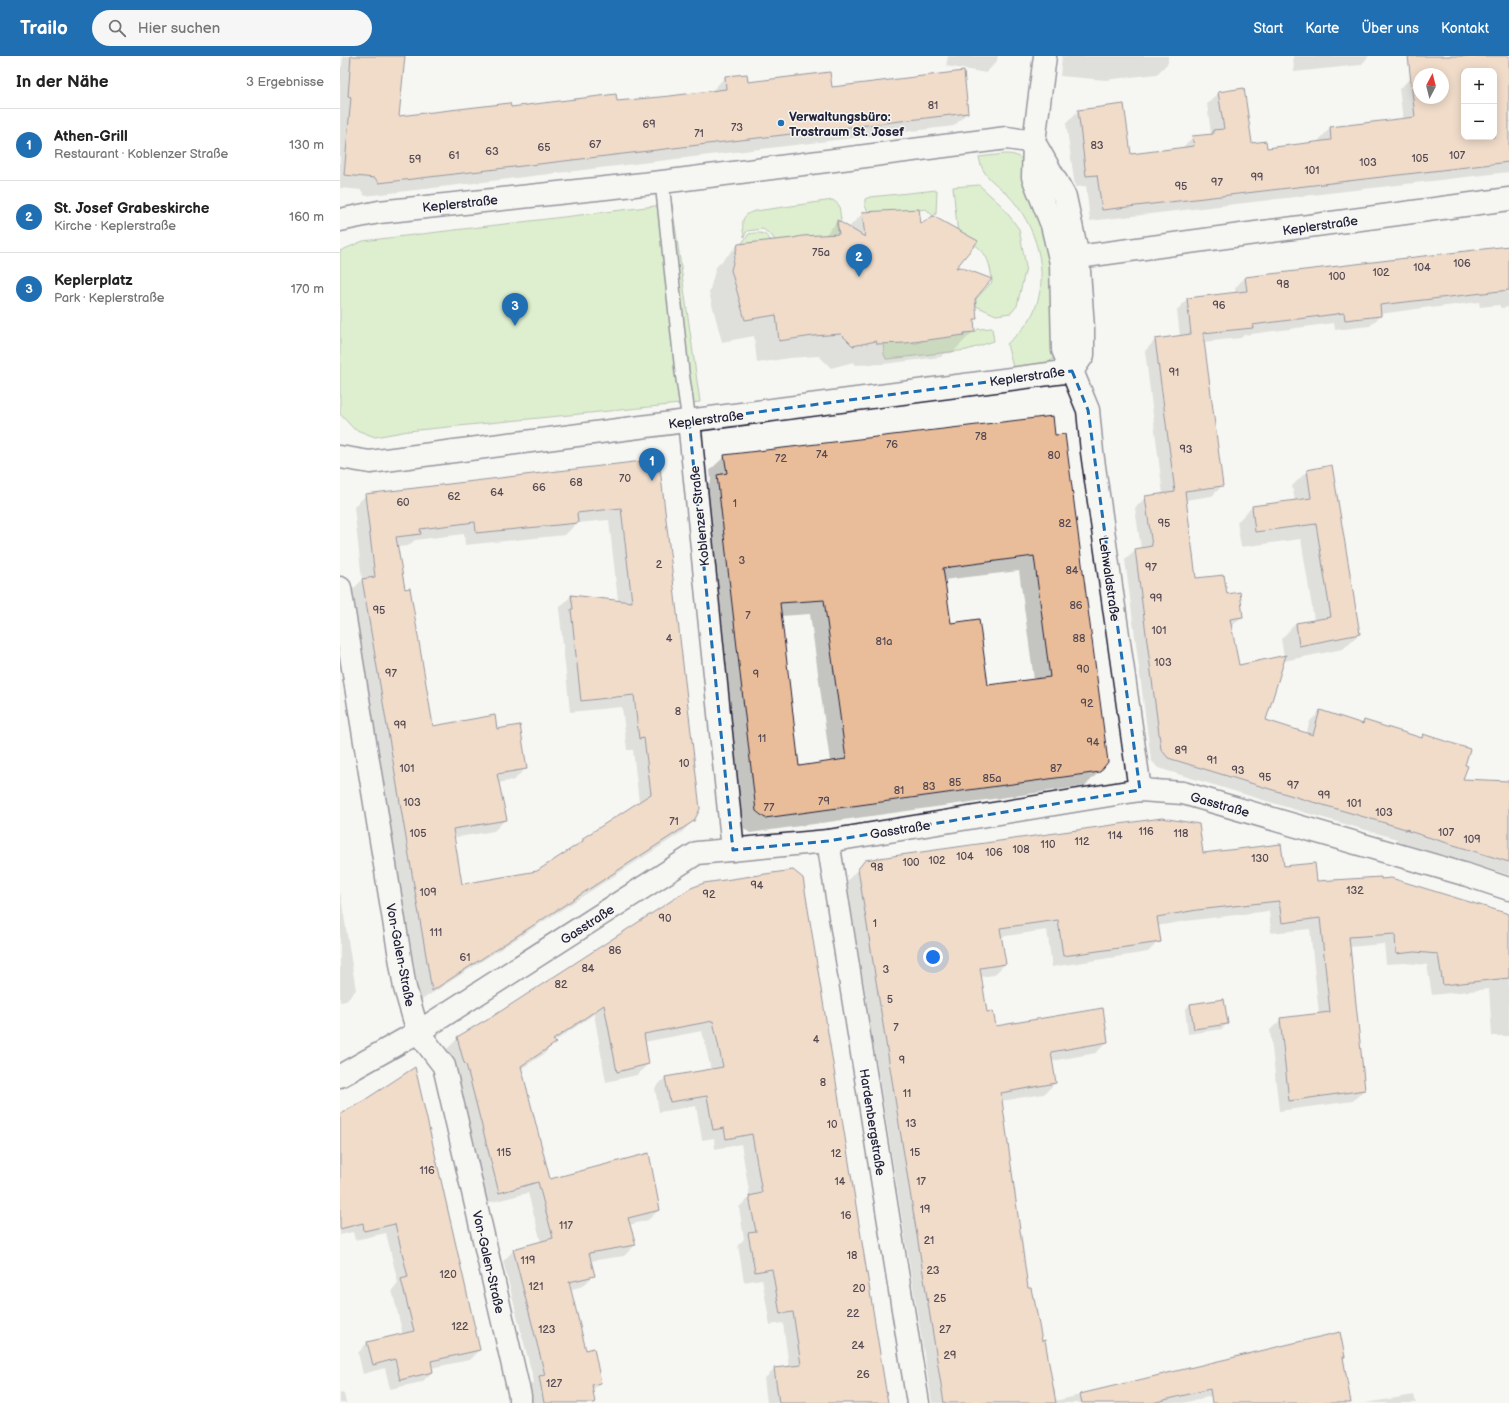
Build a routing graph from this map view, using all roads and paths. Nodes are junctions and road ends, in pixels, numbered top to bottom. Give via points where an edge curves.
1 (1045, 56) edge
2 (1034, 142) junction
3 (662, 182) junction
4 (1509, 199) edge
5 (340, 220) edge
6 (1069, 260) junction
7 (1072, 371) junction
8 (689, 421) junction
9 (340, 457) edge
10 (340, 588) edge
11 (1140, 790) junction
12 (828, 841) junction
13 (733, 850) junction
14 (1509, 889) edge
15 (418, 1032) junction
16 (340, 1076) edge
17 (520, 1403) edge
18 (918, 1403) edge

1 - 2 street
2 - 3 street, Keplerstraße via 1007,138
2 - 6 street via 1033,177
3 - 5 street, Keplerstraße via 379,212
3 - 8 lane, Koblenzer Straße
4 - 6 street, Keplerstraße
6 - 7 street via 1083,328 1083,355
7 - 8 street, Keplerstraße
7 - 11 street, Lehwaldstraße via 1088,410
8 - 9 street, Keplerstraße via 370,462
8 - 13 street, Koblenzer Straße
10 - 15 street, Von-Galen-Straße via 405,988
11 - 12 street, Gasstraße
11 - 14 street, Gasstraße via 1184,793
12 - 13 street, Gasstraße
12 - 18 street, Hardenbergstraße
13 - 15 street, Gasstraße via 697,853
15 - 16 street, Gasstraße
15 - 17 street, Von-Galen-Straße via 444,1066

